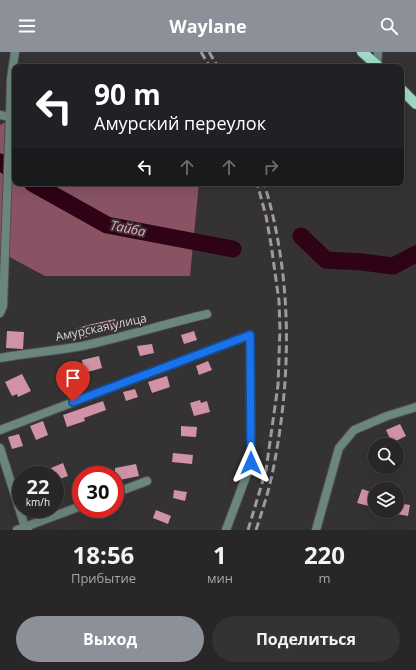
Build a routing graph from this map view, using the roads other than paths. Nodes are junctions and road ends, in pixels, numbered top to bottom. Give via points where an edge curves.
1 (15, 52) edge
2 (362, 52) edge
3 (378, 52) edge
4 (13, 64) edge
5 (376, 64) edge
6 (378, 64) edge
7 (12, 72) edge
8 (404, 92) edge
9 (414, 100) edge
10 (0, 115) edge
11 (10, 117) junction
12 (0, 313) edge
13 (207, 314) dead end
14 (0, 358) edge
15 (416, 407) edge
16 (0, 430) edge
17 (0, 448) edge
18 (147, 481) dead end
19 (124, 490) edge
20 (72, 510) edge
21 (23, 529) edge
22 (226, 530) edge
23 (316, 530) edge

1 - 4 street
2 - 5 main road
3 - 6 street
7 - 11 street
8 - 9 main road
10 - 11 street
11 - 12 street via 3,306
13 - 14 street, Амурская улица via 80,346
15 - 23 street via 354,430 339,448
16 - 22 street via 250,335 251,463
17 - 21 street
18 - 19 street
20 - 21 street

